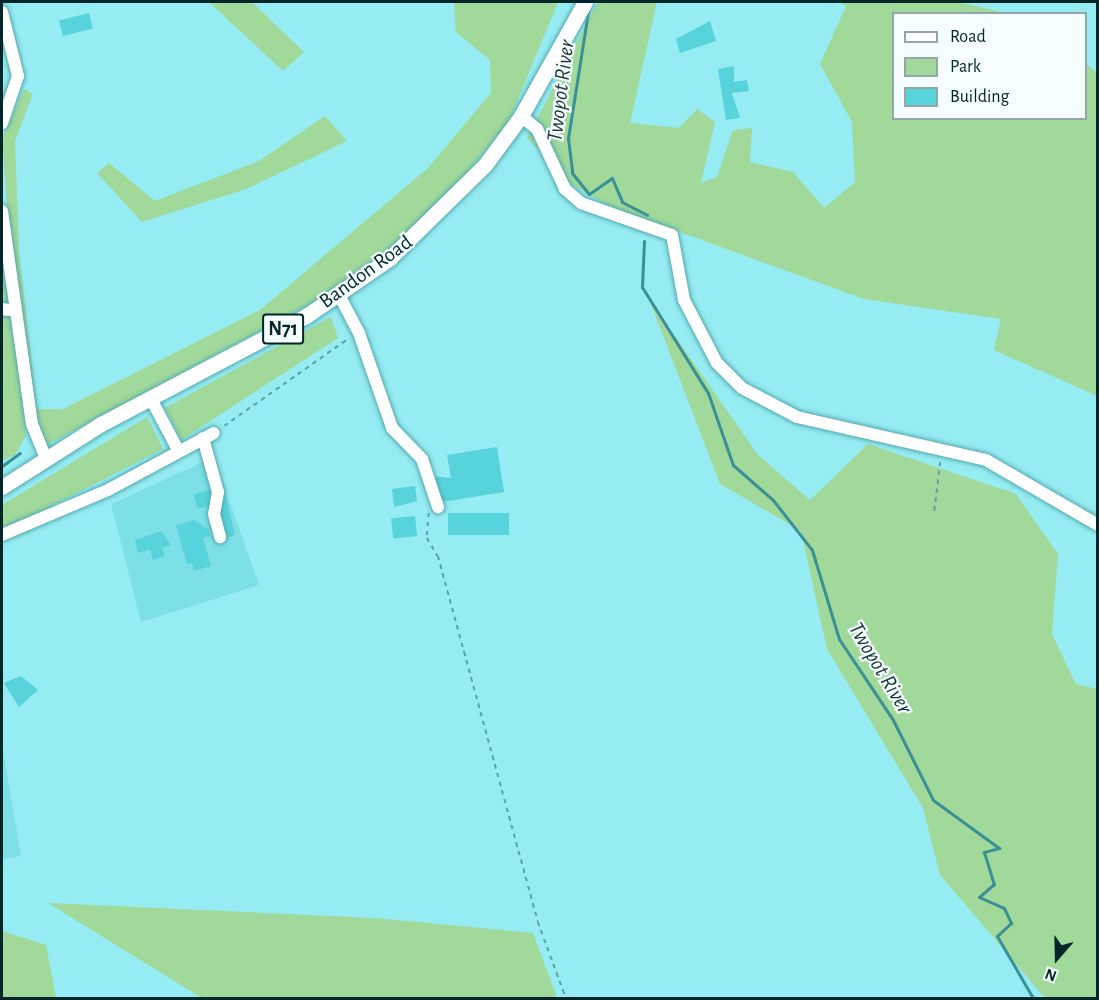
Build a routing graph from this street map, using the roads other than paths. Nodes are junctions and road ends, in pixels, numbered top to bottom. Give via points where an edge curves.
1 (585, 2) edge
2 (2, 12) edge
3 (521, 116) junction
4 (2, 123) edge
5 (2, 211) edge
6 (339, 295) junction
7 (2, 309) edge
8 (16, 311) junction
9 (151, 399) junction
10 (177, 450) junction
11 (45, 457) junction
12 (2, 487) edge
13 (438, 507) road end
14 (1098, 525) edge
15 (2, 535) edge
16 (220, 537) dead end

1 - 3 main road, Bandon Road / N71
2 - 4 street via 18,76
3 - 6 main road, Bandon Road / N71 via 457,197 390,258
3 - 14 street via 537,129 565,189 581,203 672,235 684,300 717,363 742,388 797,417 986,460
5 - 8 street
6 - 9 main road, Bandon Road / N71
6 - 13 street via 359,333 392,428 422,459
7 - 8 street
8 - 11 street via 32,424
9 - 10 street
9 - 11 main road, Bandon Road / N71
10 - 15 street via 108,490
10 - 16 street via 208,436 218,492 214,514
11 - 12 main road, Bandon Road / N71

